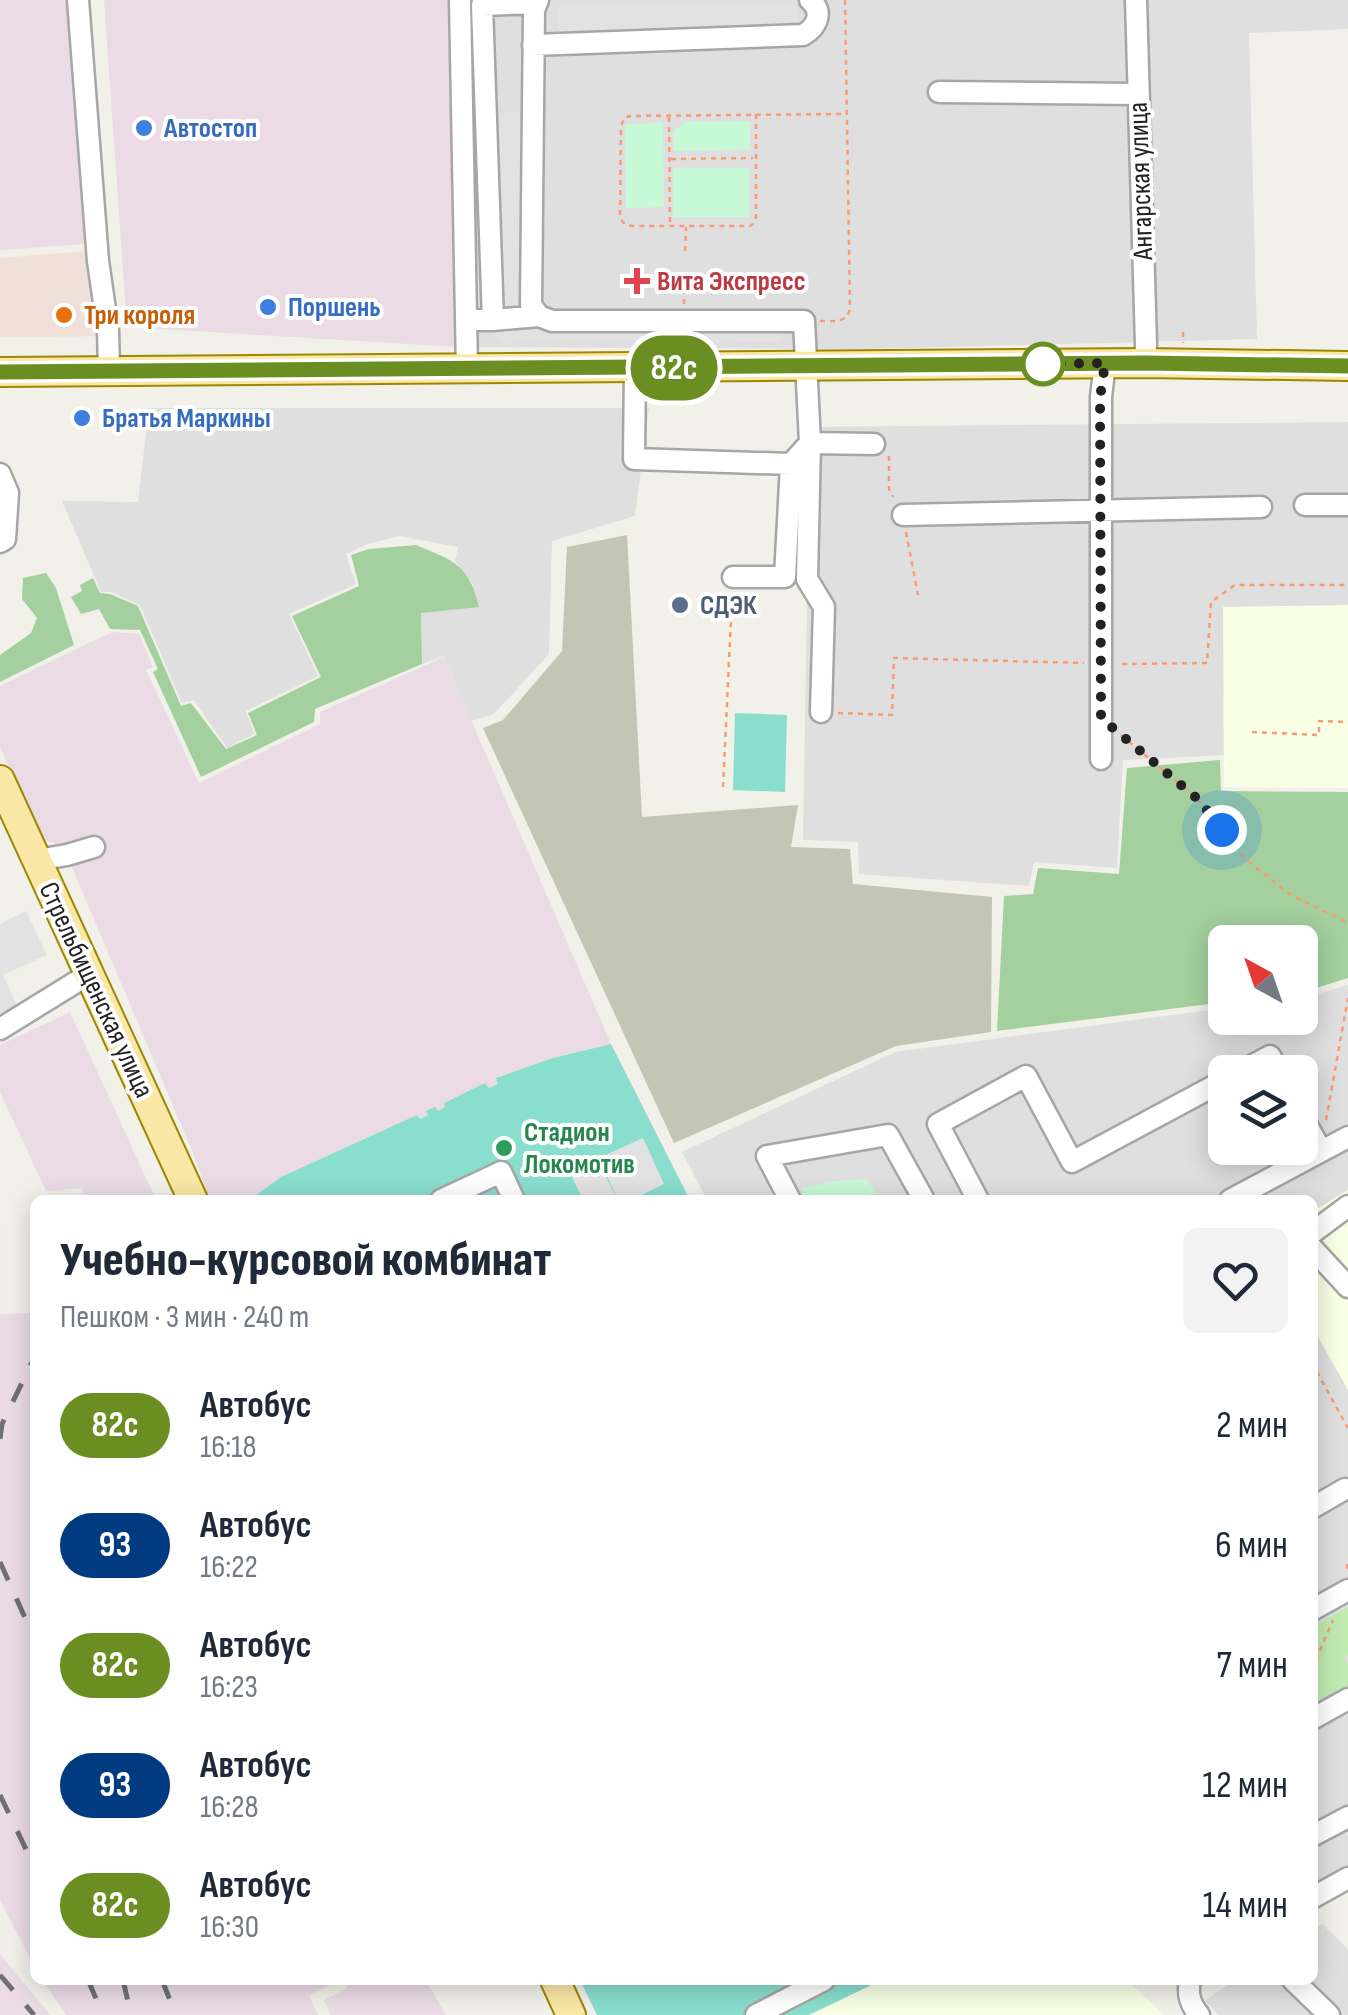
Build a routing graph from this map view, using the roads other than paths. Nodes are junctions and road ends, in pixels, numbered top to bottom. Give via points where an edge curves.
1 (78, 0) edge
2 (810, 0) edge
3 (1136, 0) edge
4 (536, 2) edge
5 (467, 4) edge
6 (534, 46) junction
7 (939, 92) dead end
8 (1138, 94) junction
9 (539, 316) junction
10 (467, 320) junction
11 (493, 320) junction
12 (1105, 363) junction
13 (1145, 363) junction
14 (807, 366) junction
15 (1348, 366) edge
16 (634, 368) junction
17 (109, 370) junction
18 (468, 370) junction
19 (0, 372) edge
20 (810, 443) junction
21 (874, 444) dead end
22 (791, 464) junction
23 (0, 474) edge
24 (1305, 504) dead end
25 (1348, 505) edge
26 (1261, 507) dead end
27 (1101, 510) junction
28 (903, 515) dead end
29 (0, 542) edge
30 (733, 577) road end
31 (822, 712) road end
32 (1101, 758) dead end
33 (0, 780) edge
34 (94, 847) dead end
35 (37, 860) junction
36 (89, 974) junction
37 (0, 1028) edge
38 (1208, 1089) edge
39 (1348, 1137) edge
40 (1318, 1145) edge
41 (1321, 1151) junction
42 (191, 1195) edge
43 (452, 1195) edge
44 (512, 1195) edge
45 (787, 1195) edge
46 (921, 1195) edge
47 (975, 1195) edge
48 (1239, 1195) edge
49 (1348, 1206) edge
50 (1318, 1228) edge
51 (1318, 1254) edge
52 (1348, 1287) edge
53 (1347, 1490) edge
54 (1318, 1505) edge
55 (1347, 1591) edge
56 (1318, 1607) edge
57 (1348, 1699) edge
58 (1318, 1716) edge
59 (1348, 1817) edge
60 (1318, 1833) edge
61 (1348, 1878) edge
62 (1318, 1895) edge
63 (556, 1985) edge
64 (814, 1985) edge
65 (1189, 1985) edge
66 (1298, 1985) edge
67 (571, 2015) edge
68 (756, 2015) edge
69 (1198, 2015) edge
70 (1329, 2015) edge

1 - 17 street
2 - 6 street via 817,21 803,35
3 - 8 street, Ангарская улица
4 - 5 street
4 - 6 street
5 - 10 street
5 - 11 street
6 - 9 street via 531,305
7 - 8 street
8 - 13 street, Ангарская улица
9 - 11 street
9 - 14 street via 804,321
10 - 11 street
10 - 18 street
12 - 13 main road
12 - 14 main road
12 - 27 street
13 - 15 main road
14 - 16 main road
14 - 20 street
16 - 18 main road
16 - 22 street via 634,460
17 - 18 main road
17 - 19 main road
20 - 21 street
20 - 22 street
20 - 31 street via 807,579 824,607
22 - 30 street via 785,576
23 - 29 street via 8,493
24 - 25 street
26 - 27 street
27 - 28 street
27 - 32 street
33 - 35 main road, Стрельбищенская улица
34 - 35 street
35 - 36 main road, Стрельбищенская улица
36 - 37 street
36 - 42 main road, Стрельбищенская улица
38 - 47 street via 1072,1162 1026,1076 938,1124
39 - 41 street
40 - 41 street
41 - 48 street
43 - 44 street via 502,1172
45 - 46 street via 767,1156 888,1135
49 - 50 street
51 - 52 street
53 - 54 street
55 - 56 street
57 - 58 street
59 - 60 street
61 - 62 street
63 - 67 main road
64 - 68 street
65 - 69 street
66 - 70 street

